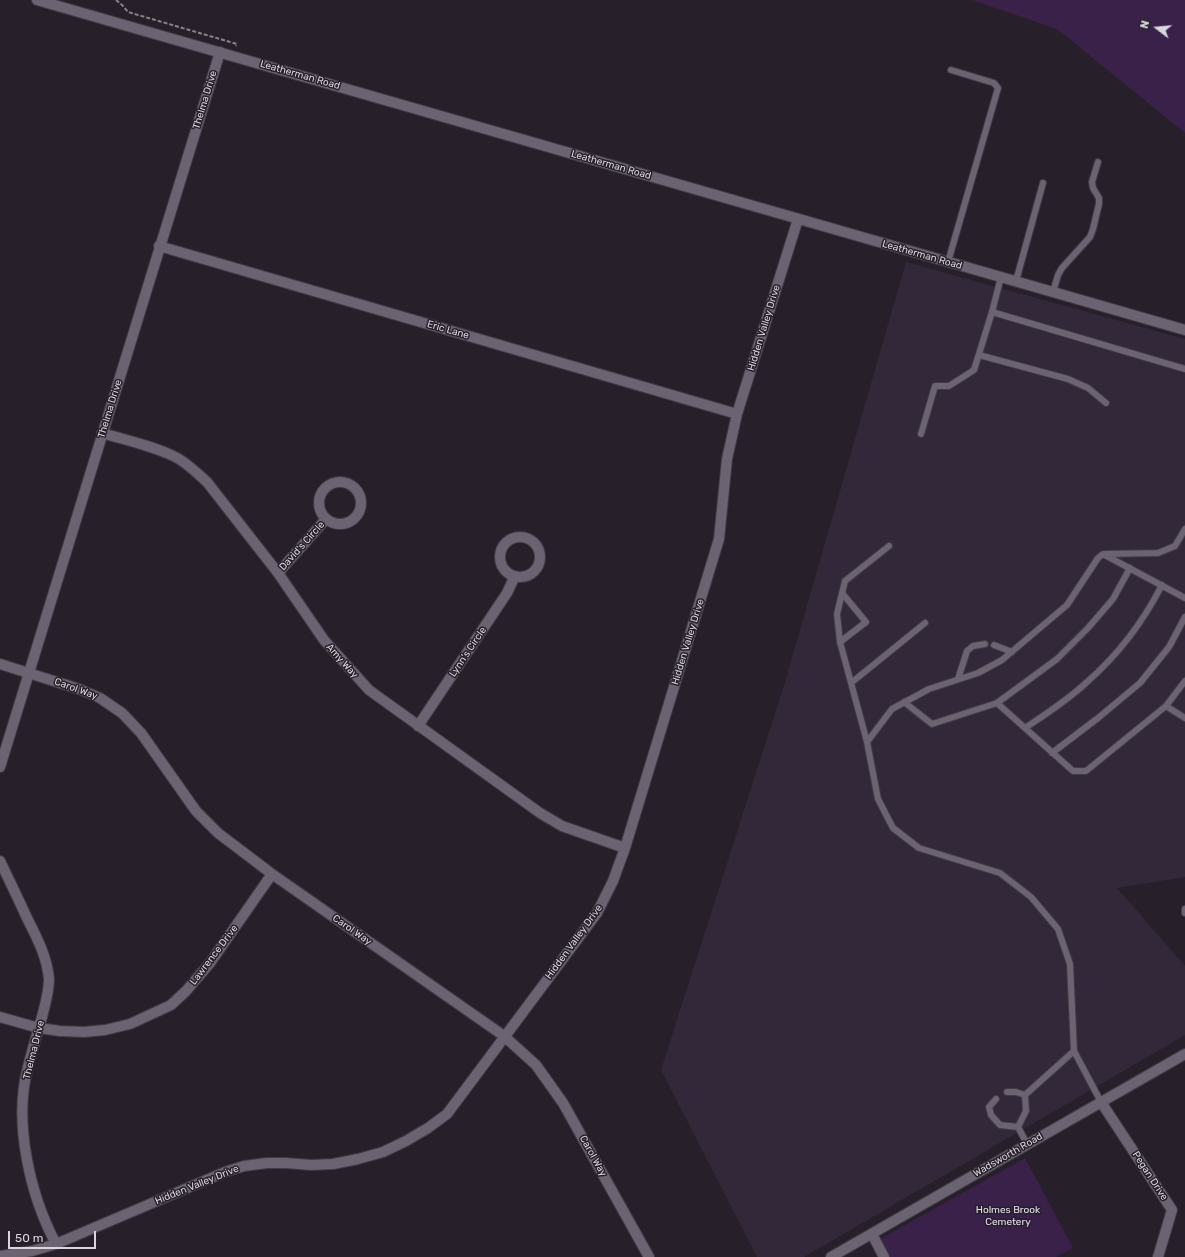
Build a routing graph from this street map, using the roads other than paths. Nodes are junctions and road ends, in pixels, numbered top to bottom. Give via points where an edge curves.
1 (37, 0) edge
2 (220, 52) junction
3 (951, 70) dead end
4 (1098, 162) dead end
5 (1043, 183) dead end
6 (798, 219) junction
7 (159, 246) junction
8 (948, 262) junction
9 (1001, 277) junction
10 (1016, 281) junction
11 (1053, 292) junction
12 (992, 312) junction
13 (1185, 330) edge
14 (979, 355) junction
15 (1185, 369) edge
16 (1106, 403) dead end
17 (737, 414) junction
18 (102, 433) junction
19 (921, 434) dead end
20 (326, 519) junction
21 (1185, 529) edge
22 (889, 546) dead end
23 (1103, 554) junction
24 (1130, 568) junction
25 (278, 573) junction
26 (515, 576) junction
27 (1162, 585) junction
28 (842, 593) junction
29 (1185, 598) edge
30 (1185, 617) edge
31 (925, 623) dead end
32 (840, 642) junction
33 (985, 644) dead end
34 (994, 645) dead end
35 (1012, 652) junction
36 (0, 664) edge
37 (29, 673) junction
38 (958, 679) junction
39 (1185, 681) edge
40 (851, 683) junction
41 (904, 702) junction
42 (997, 703) junction
43 (1166, 706) junction
44 (1185, 718) edge
45 (418, 726) junction
46 (1025, 728) junction
47 (867, 742) junction
48 (1052, 753) junction
49 (0, 767) edge
50 (625, 848) junction
51 (0, 861) edge
52 (272, 874) junction
53 (1185, 909) edge
54 (1185, 913) edge
55 (0, 1018) edge
56 (39, 1028) junction
57 (504, 1036) junction
58 (1074, 1051) junction
59 (1185, 1054) edge
60 (1007, 1092) dead end
61 (1025, 1095) junction
62 (996, 1099) dead end
63 (1101, 1102) junction
64 (1018, 1127) junction
65 (1027, 1144) junction
66 (872, 1234) junction
67 (56, 1244) junction
68 (0, 1256) edge
69 (649, 1257) edge
70 (831, 1257) edge
71 (884, 1257) edge
72 (1158, 1257) edge

1 - 2 street, Leatherman Road
2 - 6 street, Leatherman Road
2 - 7 street, Thelma Drive
3 - 8 lane via 994,83 998,88
4 - 11 lane via 1092,182 1099,198 1093,229 1090,237 1062,268
5 - 10 lane
6 - 8 street, Leatherman Road
6 - 17 street, Hidden Valley Drive
7 - 17 street, Eric Lane
7 - 18 street, Thelma Drive
8 - 9 street, Leatherman Road
9 - 10 street, Leatherman Road
9 - 12 lane
10 - 11 street, Leatherman Road
11 - 13 street, Leatherman Road
12 - 14 lane
12 - 15 lane
14 - 16 lane via 1068,379 1088,388
14 - 19 lane via 974,370 949,386 935,386
17 - 50 street, Hidden Valley Drive via 727,459 719,539
18 - 25 street, Amy Way via 164,451 194,470 207,482
18 - 37 street, Thelma Drive
20 - 20 street, David's Circle via 344,524 356,517 361,505 354,487 348,483 333,483 322,492 319,506
20 - 25 street, David's Circle
21 - 23 lane via 1175,546 1158,553
22 - 28 lane via 845,581
23 - 24 lane
23 - 35 lane via 1067,605
24 - 27 lane
24 - 42 lane via 1113,599 1088,628 1057,659
25 - 45 street, Amy Way via 340,660 369,690
26 - 26 street via 503,568 500,562 501,548 511,538 518,536 531,539 539,549 540,562 527,576
26 - 45 street, Lynn's Circle via 507,593
27 - 29 lane
27 - 46 lane via 1132,634 1087,683
28 - 32 lane via 837,614
28 - 32 lane via 866,622
30 - 48 lane via 1169,647 1140,683
31 - 40 lane
32 - 40 lane
33 - 38 lane via 973,646 967,651
34 - 35 lane
35 - 38 lane via 978,673
36 - 37 street, Carol Way
37 - 49 street, Thelma Drive
37 - 52 street, Carol Way via 100,698 122,713 141,733 196,811 218,833
38 - 41 lane via 929,689
39 - 43 lane
40 - 47 lane
41 - 42 lane via 932,724
41 - 47 lane via 892,709
42 - 46 lane
43 - 44 lane
43 - 48 lane via 1086,771 1073,771
45 - 50 street, Amy Way via 545,816 562,826
46 - 48 lane
47 - 58 lane via 878,799 893,828 919,848 1000,873 1031,896 1058,929 1070,964
50 - 57 street, Hidden Valley Drive via 613,881 597,913
51 - 56 street, Thelma Drive via 44,954 49,981
52 - 56 street, Lawrence Drive via 210,963 171,1005 130,1024 105,1030 84,1032
52 - 57 street, Carol Way
53 - 54 lane
55 - 56 street, Lawrence Drive
56 - 67 street, Thelma Drive via 27,1070 23,1097 24,1141 40,1210
57 - 67 street, Hidden Valley Drive via 447,1114 406,1142 377,1154 333,1164 266,1163 244,1166
57 - 69 street, Carol Way via 536,1065 563,1103
58 - 61 lane
58 - 63 lane
59 - 63 street, Wadsworth Road
60 - 61 lane
61 - 64 lane via 1026,1111
62 - 64 lane via 989,1106 991,1115 1000,1125
63 - 65 street, Wadsworth Road
63 - 72 street, Pegan Drive via 1172,1210
64 - 65 lane
65 - 66 street, Wadsworth Road
66 - 70 street, Wadsworth Road
66 - 71 street
67 - 68 street, Hidden Valley Drive

